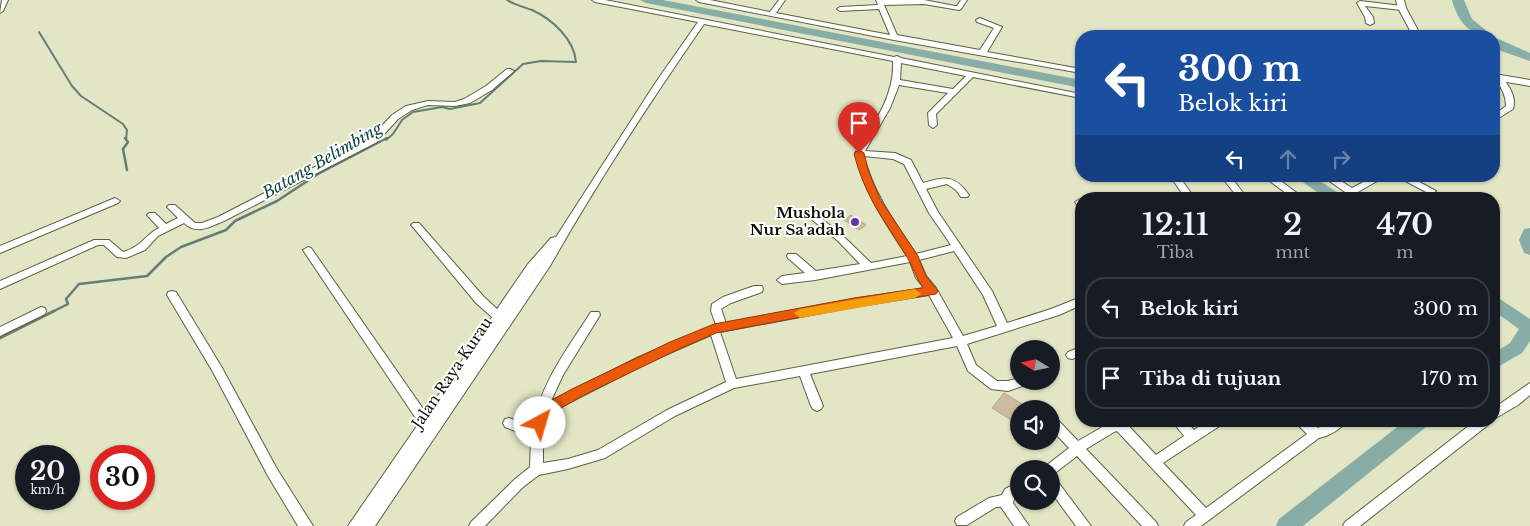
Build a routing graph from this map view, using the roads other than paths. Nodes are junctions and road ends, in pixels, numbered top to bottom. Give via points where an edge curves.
1 (5, 0) edge
2 (595, 0) edge
3 (699, 0) edge
4 (782, 0) edge
5 (964, 0) edge
6 (1358, 1) edge
7 (880, 3) edge
8 (1401, 4) edge
9 (840, 9) dead end
10 (0, 11) edge
11 (772, 14) junction
12 (980, 20) dead end
13 (702, 22) junction
14 (1370, 23) dead end
15 (1414, 30) edge
16 (894, 38) junction
17 (982, 54) junction
18 (898, 59) junction
19 (1075, 70) edge
20 (510, 71) dead end
21 (972, 74) junction
22 (1500, 78) edge
23 (895, 82) junction
24 (1500, 82) edge
25 (1530, 83) edge
26 (954, 92) junction
27 (1500, 92) edge
28 (1509, 94) junction
29 (1075, 95) edge
30 (1500, 114) edge
31 (933, 125) dead end
32 (859, 153) junction
33 (1230, 182) edge
34 (1275, 182) edge
35 (1332, 182) edge
36 (1371, 182) edge
37 (1412, 182) edge
38 (921, 187) junction
39 (1431, 191) dead end
40 (1238, 192) edge
41 (1290, 192) edge
42 (1343, 192) edge
43 (1352, 192) edge
44 (964, 195) dead end
45 (115, 201) dead end
46 (172, 207) dead end
47 (152, 215) dead end
48 (813, 216) dead end
49 (183, 219) junction
50 (416, 225) dead end
51 (165, 228) junction
52 (560, 236) junction
53 (958, 247) junction
54 (0, 250) edge
55 (308, 250) dead end
56 (792, 256) dead end
57 (914, 259) junction
58 (869, 267) junction
59 (815, 276) junction
60 (782, 280) dead end
61 (0, 285) edge
62 (758, 289) dead end
63 (932, 291) junction
64 (172, 294) dead end
65 (1075, 303) edge
66 (41, 311) dead end
67 (595, 315) dead end
68 (498, 316) junction
69 (718, 328) junction
70 (1004, 328) junction
71 (0, 332) edge
72 (960, 340) junction
73 (803, 370) junction
74 (732, 384) junction
75 (1010, 385) edge
76 (1530, 388) edge
77 (817, 406) dead end
78 (1500, 410) edge
79 (543, 411) junction
80 (425, 422) junction
81 (509, 423) dead end
82 (1111, 427) edge
83 (1122, 427) edge
84 (1184, 427) edge
85 (1208, 427) edge
86 (1307, 427) edge
87 (1332, 427) edge
88 (1476, 427) edge
89 (1060, 430) edge
90 (538, 434) junction
91 (1316, 434) junction
92 (1193, 437) junction
93 (1077, 448) junction
94 (1060, 462) edge
95 (1155, 462) junction
96 (536, 470) junction
97 (1010, 493) edge
98 (1060, 494) edge
99 (1006, 500) junction
100 (1204, 515) junction
101 (962, 521) dead end
102 (306, 526) edge
103 (355, 526) edge
104 (367, 526) edge
105 (476, 526) edge
106 (1022, 526) edge
107 (1084, 526) edge
108 (1151, 526) edge
109 (1191, 526) edge
110 (1350, 526) edge

1 - 10 street
2 - 13 street
3 - 11 street
4 - 11 street
5 - 7 street via 959,8 950,9 924,2
6 - 8 street
6 - 14 street
7 - 9 street
7 - 16 street
8 - 15 street
11 - 16 street
12 - 17 street via 998,28
13 - 18 street
13 - 52 street
16 - 17 street
17 - 19 street
18 - 21 street
18 - 23 street
20 - 49 street via 467,101 428,103 409,108 395,117 374,140 221,220 196,226
21 - 26 street
21 - 29 street
22 - 25 street
23 - 26 street
23 - 32 street
24 - 28 street
26 - 31 street via 932,113
27 - 28 street
28 - 30 street via 1510,107
32 - 38 street via 904,159
32 - 57 street via 875,199
33 - 40 street
34 - 41 street
35 - 42 street
36 - 43 street
37 - 39 street
38 - 44 street via 950,180
38 - 53 street via 934,213
45 - 54 street
46 - 49 street
47 - 51 street
48 - 58 street
49 - 51 street
50 - 68 street via 480,300
51 - 61 street via 147,245 126,255 121,255 106,242 97,242
52 - 68 street via 546,249
52 - 104 street, Jalan Raya Kurau
53 - 57 street
53 - 70 street via 988,294
55 - 80 street
56 - 59 street
57 - 58 street
57 - 63 street via 921,278
58 - 59 street
59 - 60 street
62 - 69 street via 716,307
63 - 69 street
63 - 72 street
64 - 102 street via 265,461
65 - 70 street
66 - 71 street
67 - 79 street via 562,366
68 - 80 street
69 - 74 street
69 - 79 street via 643,360
70 - 72 street
72 - 73 street
72 - 75 street via 972,368 989,383 1002,387
73 - 74 street
73 - 77 street
74 - 96 street via 671,413 601,454
76 - 78 street
79 - 90 street
80 - 103 street
81 - 90 street
82 - 93 street
83 - 95 street
84 - 92 street
85 - 92 street
86 - 91 street
87 - 91 street
88 - 110 street
89 - 93 street
90 - 96 street
91 - 100 street
92 - 95 street
93 - 94 street
93 - 108 street
95 - 100 street
96 - 105 street
97 - 99 street
98 - 107 street
99 - 101 street via 994,502
99 - 106 street
100 - 109 street

